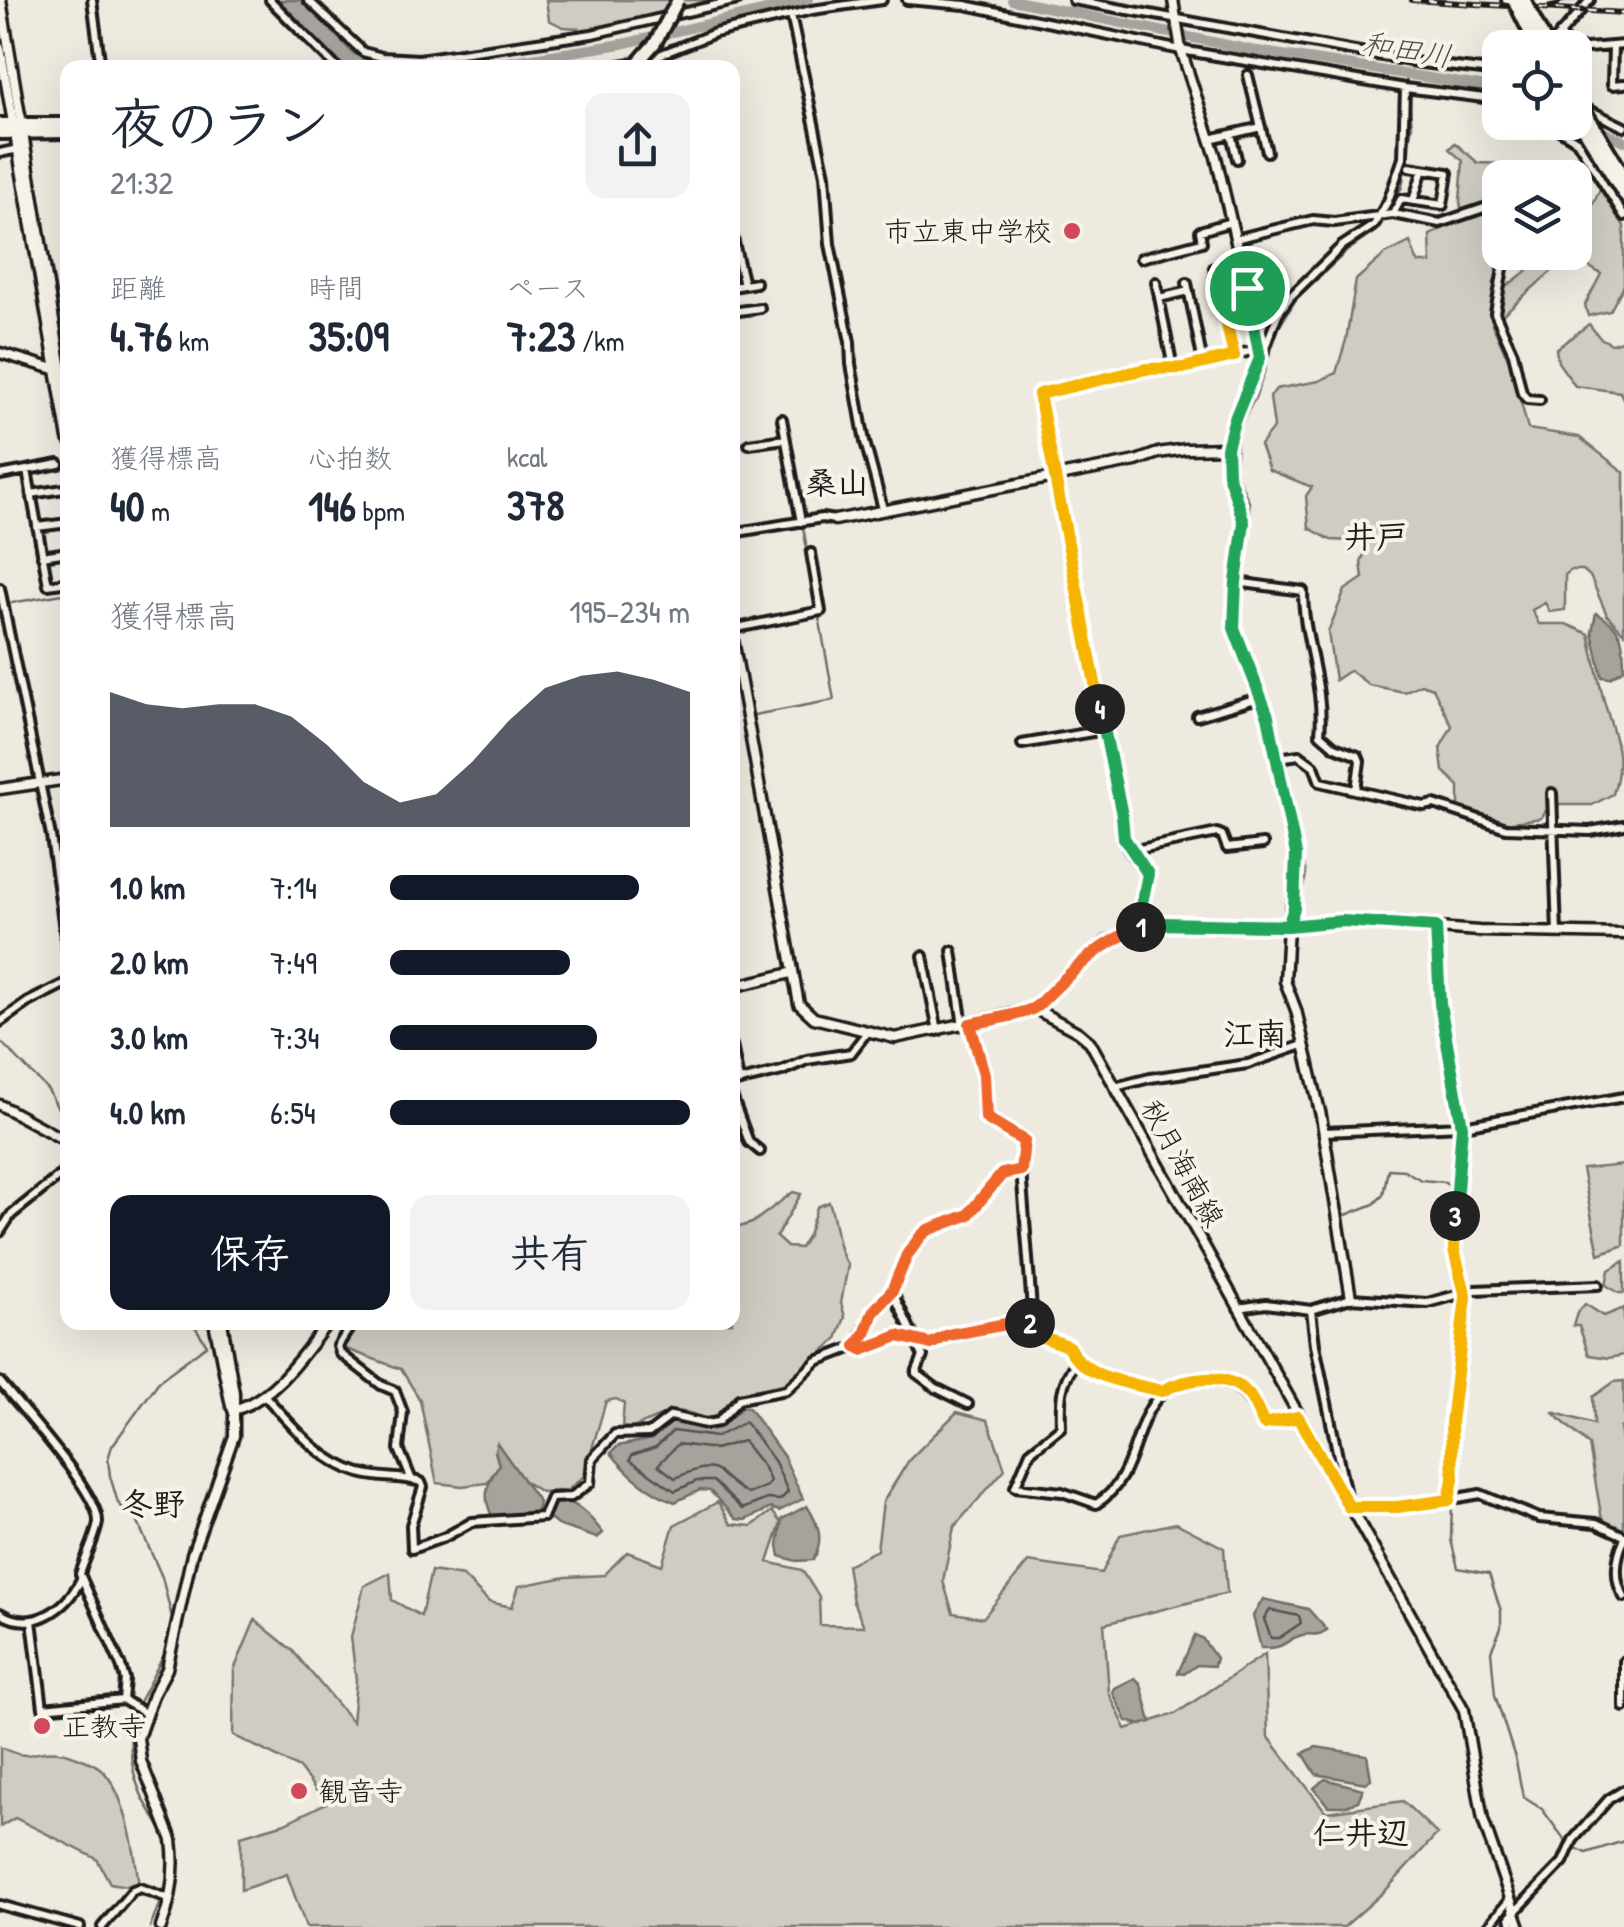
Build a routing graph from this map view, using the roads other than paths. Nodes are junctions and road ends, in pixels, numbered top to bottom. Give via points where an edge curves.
1 (0, 0) edge
2 (92, 0) edge
3 (270, 0) edge
4 (308, 0) edge
5 (682, 0) edge
6 (738, 0) edge
7 (810, 0) edge
8 (882, 0) edge
9 (907, 0) edge
10 (1073, 0) edge
11 (1173, 0) edge
12 (1506, 0) edge
13 (1514, 0) edge
14 (1524, 0) edge
15 (1554, 0) edge
16 (1590, 0) edge
17 (812, 10) junction
18 (790, 15) junction
19 (1177, 21) junction
20 (1529, 30) edge
21 (1539, 30) edge
22 (1564, 30) edge
23 (1624, 45) edge
24 (1613, 46) junction
25 (1592, 47) edge
26 (0, 48) edge
27 (1181, 48) junction
28 (100, 60) edge
29 (329, 60) edge
30 (640, 60) edge
31 (643, 60) edge
32 (648, 60) edge
33 (1482, 70) edge
34 (1248, 75) dead end
35 (1624, 84) edge
36 (1405, 88) junction
37 (1482, 98) edge
38 (1592, 109) edge
39 (60, 124) edge
40 (1261, 126) junction
41 (1592, 126) edge
42 (15, 127) edge
43 (1624, 127) edge
44 (60, 131) edge
45 (0, 133) edge
46 (1231, 134) junction
47 (1210, 138) junction
48 (1591, 140) edge
49 (1577, 141) joint
50 (18, 149) junction
51 (1267, 152) dead end
52 (0, 153) edge
53 (1237, 159) dead end
54 (1624, 159) edge
55 (1410, 166) dead end
56 (1423, 169) junction
57 (1624, 177) edge
58 (1624, 194) edge
59 (1414, 201) junction
60 (1482, 209) edge
61 (1381, 214) junction
62 (1394, 214) junction
63 (1624, 216) edge
64 (1231, 222) junction
65 (1235, 238) junction
66 (1142, 258) dead end
67 (1214, 268) dead end
68 (1503, 270) edge
69 (740, 274) edge
70 (1156, 282) dead end
71 (756, 283) dead end
72 (744, 285) junction
73 (740, 286) edge
74 (1247, 288) junction
75 (1220, 294) junction
76 (1159, 298) junction
77 (760, 308) dead end
78 (740, 311) edge
79 (0, 353) edge
80 (1260, 353) junction
81 (1234, 356) junction
82 (1203, 363) junction
83 (60, 366) edge
84 (60, 366) edge
85 (1174, 368) junction
86 (60, 371) edge
87 (1540, 400) dead end
88 (782, 419) dead end
89 (786, 439) junction
90 (749, 444) dead end
91 (1227, 448) junction
92 (60, 464) dead end
93 (27, 470) junction
94 (0, 475) edge
95 (1055, 475) junction
96 (60, 490) edge
97 (31, 494) junction
98 (883, 509) junction
99 (835, 520) joint
100 (801, 522) junction
101 (60, 523) edge
102 (37, 527) junction
103 (740, 532) edge
104 (60, 553) edge
105 (810, 553) dead end
106 (42, 556) junction
107 (1236, 582) junction
108 (60, 583) edge
109 (0, 588) edge
110 (740, 629) edge
111 (740, 676) edge
112 (1262, 697) junction
113 (1197, 716) dead end
114 (1104, 730) junction
115 (1022, 744) dead end
116 (1278, 758) junction
117 (60, 780) edge
118 (41, 783) junction
119 (0, 789) edge
120 (1356, 790) junction
121 (1552, 793) dead end
122 (1624, 825) edge
123 (1554, 828) junction
124 (1263, 844) dead end
125 (1130, 852) junction
126 (60, 893) edge
127 (1146, 924) junction
128 (1288, 926) junction
129 (1436, 927) junction
130 (1557, 934) junction
131 (1624, 934) edge
132 (952, 950) dead end
133 (923, 956) dead end
134 (792, 972) junction
135 (740, 985) edge
136 (60, 986) edge
137 (1035, 1009) junction
138 (0, 1022) edge
139 (966, 1025) junction
140 (938, 1031) junction
141 (868, 1032) junction
142 (1303, 1045) junction
143 (740, 1080) edge
144 (1115, 1087) junction
145 (1624, 1097) edge
146 (0, 1106) edge
147 (740, 1116) edge
148 (1462, 1126) junction
149 (1324, 1132) junction
150 (60, 1141) edge
151 (760, 1151) dead end
152 (1021, 1170) junction
153 (60, 1175) edge
154 (0, 1232) edge
155 (1598, 1285) dead end
156 (892, 1291) junction
157 (1465, 1293) junction
158 (1351, 1298) junction
159 (1238, 1308) junction
160 (1311, 1310) junction
161 (1032, 1324) junction
162 (219, 1330) edge
163 (321, 1330) edge
164 (347, 1330) edge
165 (916, 1341) junction
166 (856, 1346) junction
167 (1076, 1362) junction
168 (0, 1382) edge
169 (1162, 1391) junction
170 (264, 1395) junction
171 (968, 1404) dead end
172 (232, 1410) junction
173 (1298, 1417) junction
174 (411, 1479) junction
175 (1449, 1500) junction
176 (1346, 1502) junction
177 (1624, 1538) edge
178 (82, 1579) junction
179 (1624, 1597) edge
180 (0, 1613) edge
181 (32, 1621) junction
182 (1624, 1662) edge
183 (123, 1700) junction
184 (1624, 1707) edge
185 (145, 1714) junction
186 (1624, 1790) edge
187 (170, 1900) junction
188 (1510, 1900) junction
189 (0, 1905) edge
190 (1514, 1911) junction
191 (80, 1927) edge
192 (102, 1927) edge
193 (161, 1927) edge
194 (1488, 1927) edge
195 (1516, 1927) edge

1 - 42 main road
2 - 28 street
3 - 29 street
4 - 6 street via 363,52 420,59 592,34
5 - 30 main road, bridge
5 - 32 main road, bridge
7 - 17 street
8 - 17 street
9 - 27 street via 965,4
10 - 19 street
11 - 19 main road
12 - 15 street
13 - 20 highway, bridge
14 - 21 highway, bridge
16 - 22 street
17 - 18 street
18 - 31 street via 690,40
18 - 98 street via 825,175 830,244 865,442
19 - 27 main road
19 - 33 street
23 - 24 street
24 - 25 street
24 - 35 street via 1612,85
26 - 42 main road
27 - 36 street
27 - 47 main road
34 - 40 street
36 - 37 street
36 - 61 street via 1403,158
38 - 43 street
39 - 42 main road
40 - 46 street
40 - 51 street
41 - 57 highway, bridge
42 - 44 main road
42 - 45 main road
42 - 50 main road
42 - 83 main road
46 - 47 street
46 - 53 street
47 - 64 main road
48 - 58 highway, bridge
49 - 54 street
49 - 63 street
50 - 52 street
50 - 84 main road
55 - 56 street
56 - 59 street
56 - 59 street via 1448,173 1444,205
59 - 62 street via 1401,199
60 - 62 street via 1440,223
61 - 62 street
61 - 65 street via 1312,220
61 - 80 street via 1290,298
64 - 65 main road
64 - 66 street via 1200,231 1202,242
65 - 74 main road
67 - 75 street
68 - 87 street via 1495,312 1522,393
69 - 72 street
70 - 76 street
71 - 72 street
72 - 73 street
74 - 75 street
74 - 80 main road
75 - 81 street
76 - 82 street via 1188,287
76 - 85 street
77 - 78 street
79 - 86 main road
80 - 81 street
80 - 91 main road
81 - 82 street
82 - 85 street
85 - 95 street via 1039,394
88 - 89 street
89 - 90 street
89 - 100 street
91 - 95 main road via 1172,451
91 - 107 main road via 1244,522
92 - 93 street
93 - 94 street
93 - 97 street
95 - 98 main road
95 - 114 street
96 - 97 street
97 - 102 street
98 - 99 main road
99 - 100 street
100 - 103 street
101 - 102 street
102 - 106 street
104 - 106 street
105 - 110 street via 822,611
106 - 108 street via 48,585
107 - 112 main road via 1234,628
107 - 120 street via 1302,591 1322,709 1320,734 1358,756
109 - 118 street
111 - 134 main road
112 - 113 street
112 - 116 main road
114 - 115 street
114 - 125 street
116 - 120 street via 1299,755 1314,766 1320,782
116 - 128 main road via 1296,854
117 - 118 main road
118 - 119 main road
118 - 126 street
120 - 123 street via 1434,804 1506,828
121 - 123 street
122 - 123 street via 1590,832
123 - 130 street
124 - 125 street via 1227,848 1218,833
125 - 127 street via 1148,874
127 - 128 street
127 - 137 street via 1107,941
128 - 129 main road via 1342,921
128 - 142 main road via 1285,981
129 - 130 main road
129 - 148 street via 1440,1004
130 - 131 main road
132 - 139 street
133 - 140 street
134 - 135 main road
134 - 141 main road via 805,1012
136 - 138 street
137 - 139 main road
137 - 144 main road, 秋月海南線 via 1084,1036
139 - 140 main road
139 - 152 street via 984,1074 986,1118 1024,1141
140 - 141 main road via 896,1038
141 - 143 street via 851,1053
142 - 144 street via 1248,1064
142 - 149 main road
144 - 159 main road, 秋月海南線
145 - 148 street
146 - 150 main road
147 - 151 street
148 - 149 street
148 - 157 street via 1454,1250
149 - 158 main road
152 - 156 street via 1002,1174 968,1215 921,1236
152 - 161 street
153 - 154 street
155 - 157 street
156 - 165 street
156 - 166 street
157 - 158 street via 1427,1302
157 - 175 street
158 - 160 street
159 - 160 street
159 - 173 main road, 秋月海南線
160 - 176 street
161 - 165 street via 948,1335 931,1344
161 - 167 street via 1034,1334 1068,1346
162 - 172 main road
163 - 170 main road
164 - 174 street via 340,1354 395,1391 403,1412 399,1448
165 - 166 street via 898,1336 862,1350
165 - 171 street via 923,1356 916,1372
166 - 174 street via 817,1361 786,1390 739,1400 718,1422 671,1416 648,1433 615,1434 592,1458 590,1483 571,1497 551,1498 544,1517 472,1522 412,1549 411,1525 424,1487
167 - 169 street via 1092,1373
167 - 169 street via 1064,1378 1061,1427 1030,1452 1015,1487 1096,1504 1104,1499
168 - 178 street via 66,1459 96,1516
169 - 173 street via 1183,1380 1230,1383 1247,1393 1264,1424
170 - 172 main road
170 - 174 street via 334,1462
172 - 185 main road via 234,1436 192,1554 167,1669
173 - 176 main road, 秋月海南線
175 - 176 street via 1397,1507
175 - 177 street via 1484,1495 1533,1516 1596,1524
176 - 188 main road, 秋月海南線 via 1467,1718 1484,1820
177 - 179 street via 1618,1557
178 - 181 street via 58,1608
178 - 183 street via 120,1666
180 - 181 street
181 - 183 street via 42,1708
182 - 184 street
183 - 185 street
185 - 187 main road via 138,1748 172,1840
186 - 190 street
187 - 192 street via 134,1890
187 - 193 main road
188 - 190 main road, 秋月海南線
188 - 194 street
189 - 191 street
190 - 195 main road, 秋月海南線

